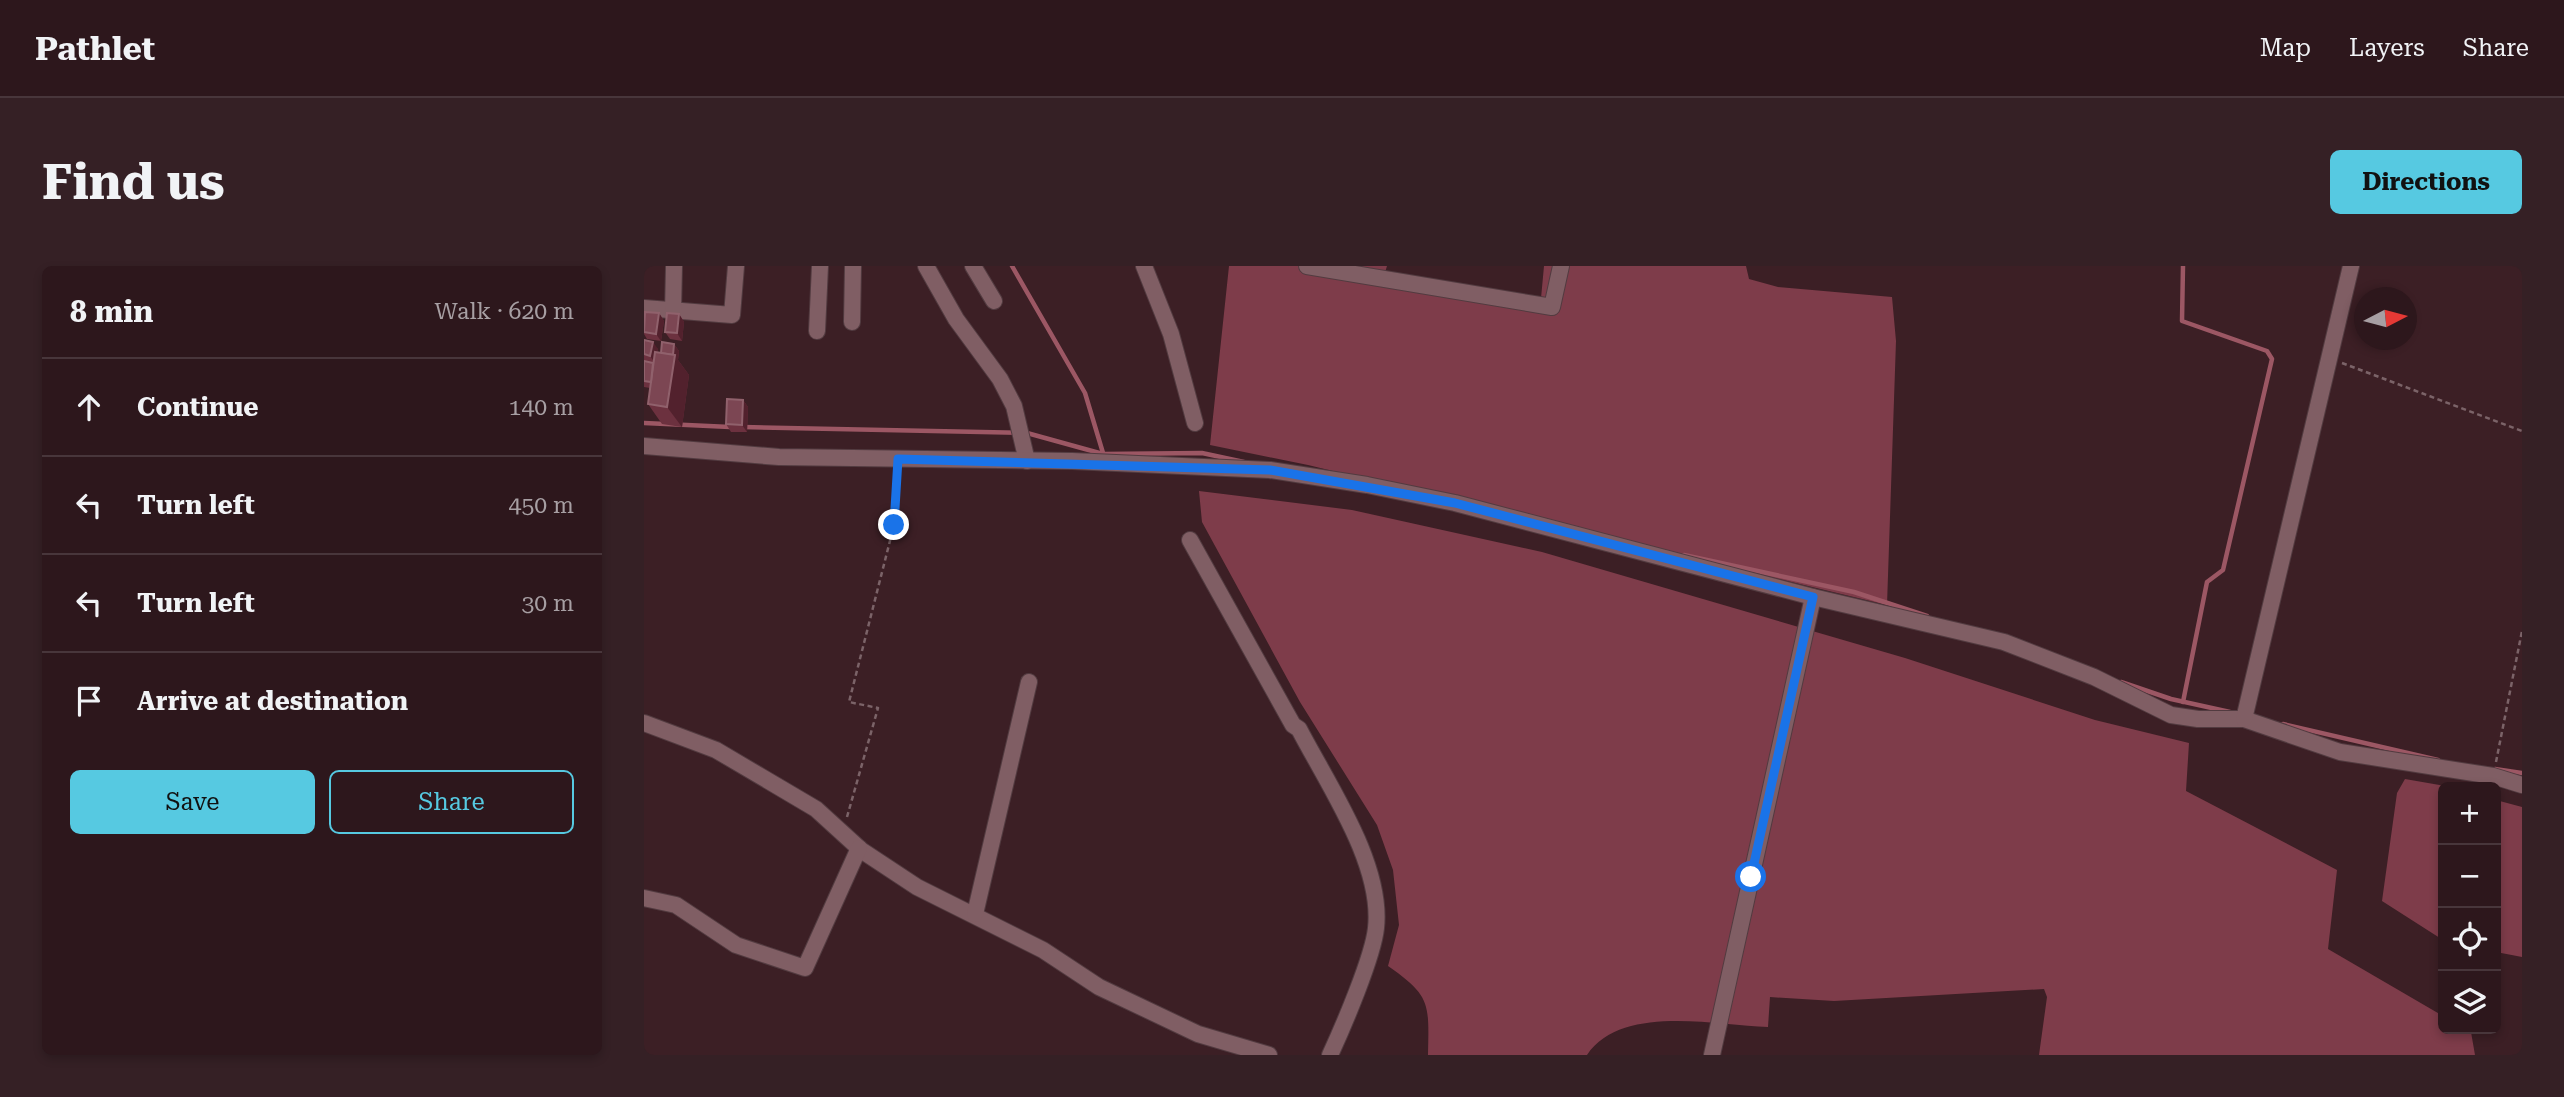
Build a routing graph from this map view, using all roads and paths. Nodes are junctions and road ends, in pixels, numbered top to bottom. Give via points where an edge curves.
1 (674, 266) edge
2 (736, 266) edge
3 (820, 266) edge
4 (853, 266) edge
5 (926, 266) edge
6 (973, 266) edge
7 (1144, 266) edge
8 (1307, 266) edge
9 (1561, 266) edge
10 (2351, 266) edge
11 (994, 301) dead end
12 (644, 308) edge
13 (673, 312) junction
14 (852, 323) dead end
15 (817, 331) dead end
16 (2329, 358) junction
17 (1195, 423) dead end
18 (2522, 431) edge
19 (644, 446) edge
20 (898, 459) junction
21 (1027, 461) junction
22 (1190, 540) dead end
23 (1813, 597) junction
24 (2522, 631) edge
25 (1030, 682) dead end
26 (2244, 719) junction
27 (644, 723) edge
28 (2493, 776) junction
29 (2522, 785) edge
30 (842, 833) junction
31 (859, 848) junction
32 (644, 898) edge
33 (975, 914) junction
34 (1269, 1055) edge
35 (1331, 1055) edge
36 (1712, 1055) edge

1 - 13 street
2 - 13 street via 732,315
3 - 15 street
4 - 14 street
5 - 21 street via 1014,406
6 - 11 street
7 - 17 street via 1171,334
8 - 9 street via 1552,306
10 - 16 street
12 - 13 street
16 - 18 path
16 - 26 street
19 - 20 street via 779,457
20 - 21 street
20 - 30 path via 894,525 849,702 877,708
21 - 23 street via 1270,470 1367,485 1455,503
22 - 35 street via 1355,834 1376,896 1372,947
23 - 26 street via 2004,642 2094,677 2171,715
23 - 36 street
24 - 28 path
25 - 33 street
26 - 28 street via 2340,752
27 - 30 street via 716,750 816,809
28 - 29 street
30 - 31 street
31 - 32 street via 805,968 736,945 676,905
31 - 33 street via 917,887
33 - 34 street via 1099,987 1198,1034

